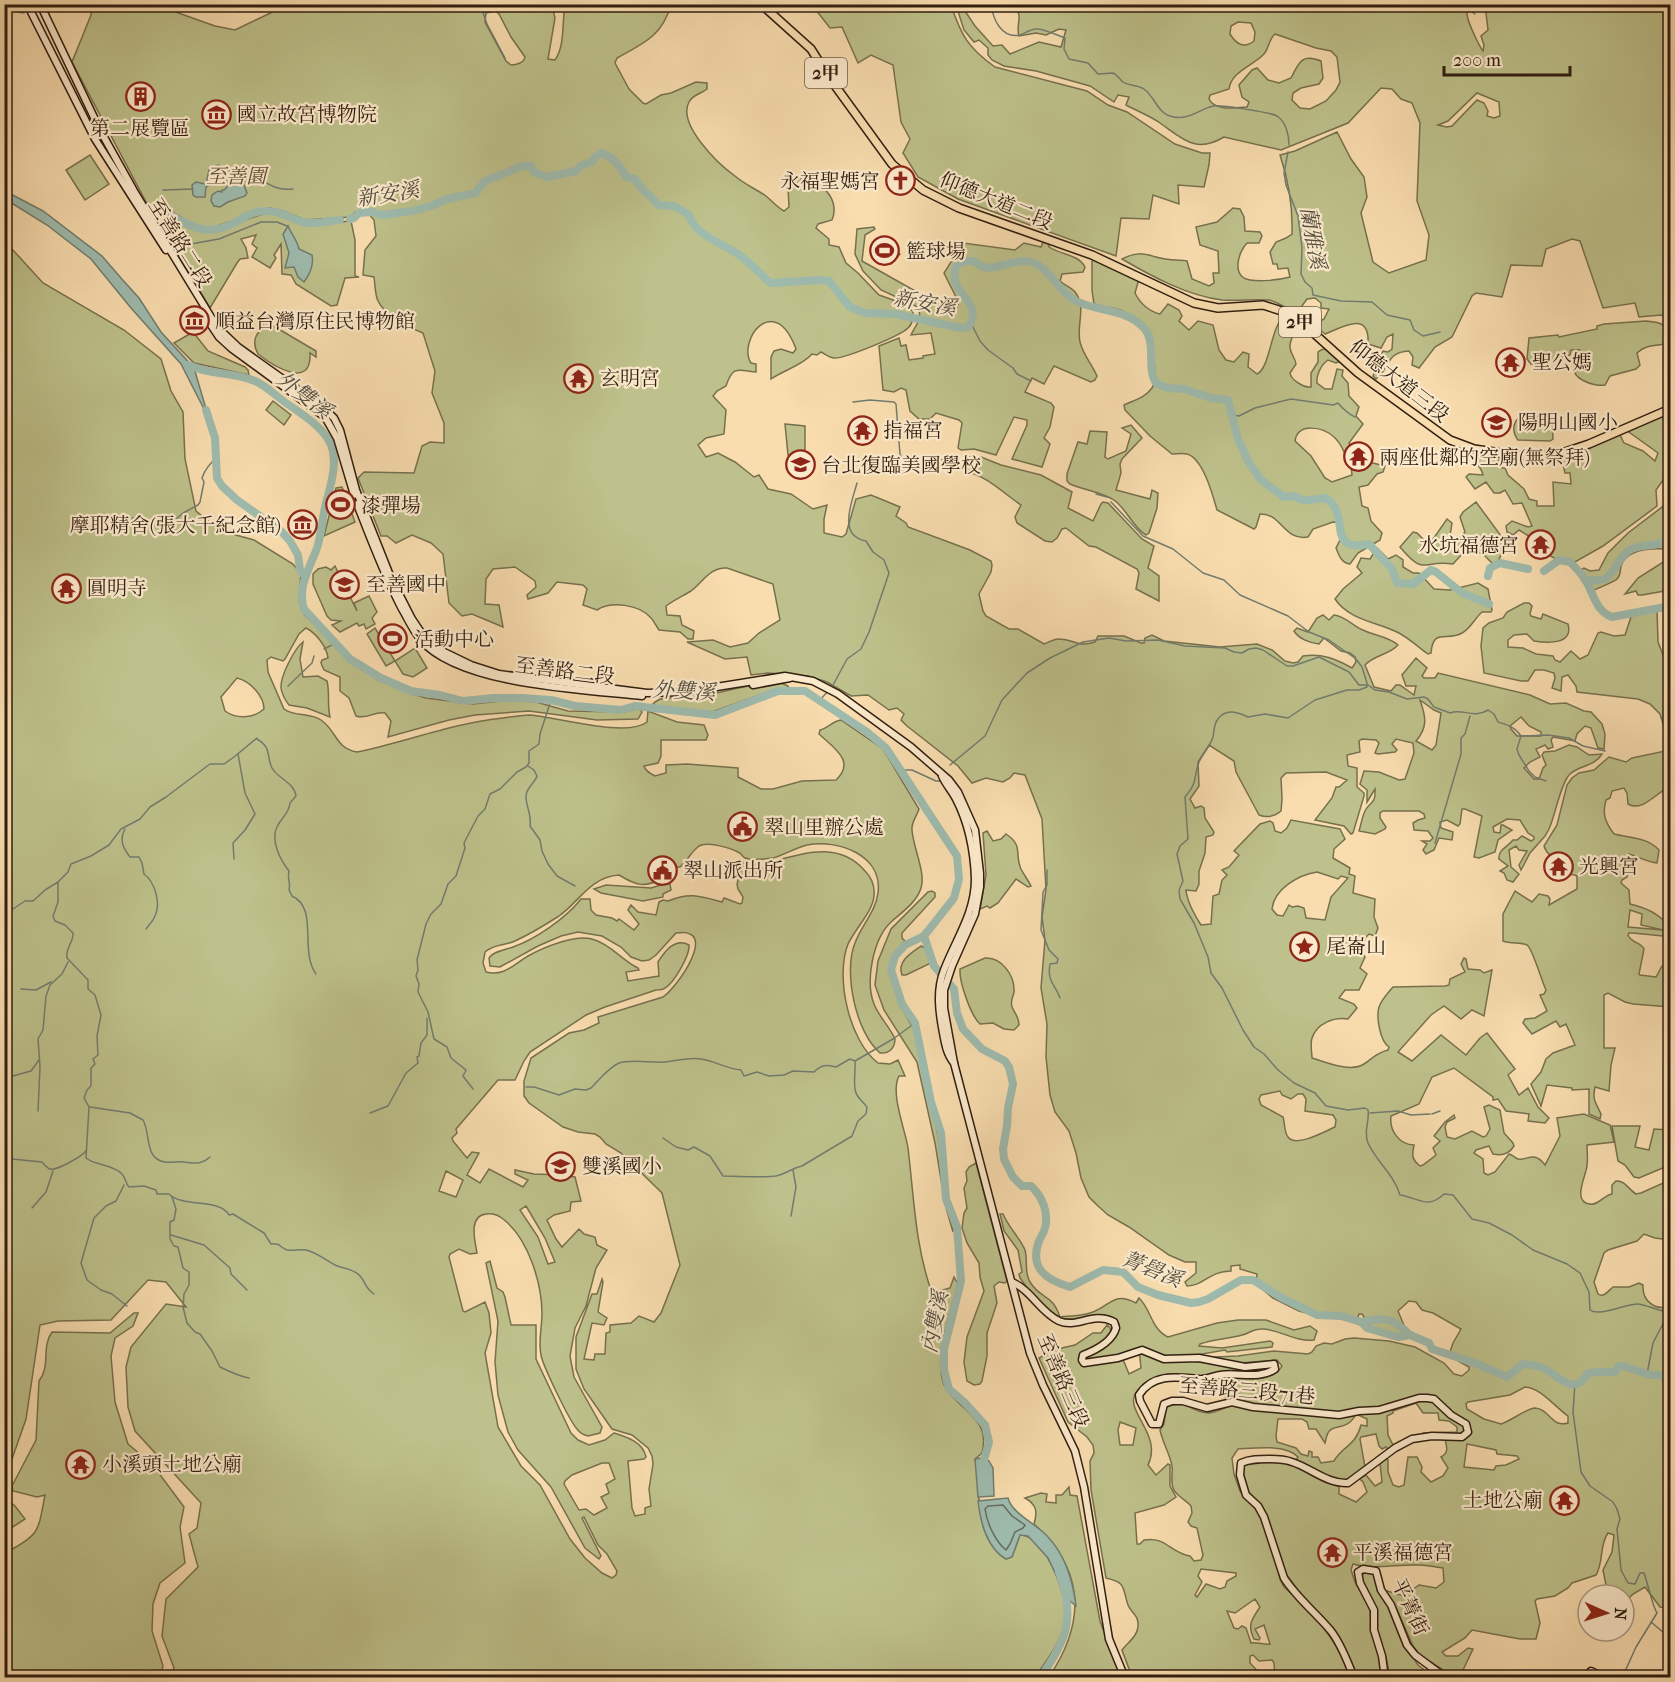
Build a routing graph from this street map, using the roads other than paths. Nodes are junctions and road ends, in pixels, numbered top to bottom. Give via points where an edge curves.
1 (27, 4) edge
2 (40, 4) edge
3 (761, 4) edge
4 (1121, 268) joint
5 (1671, 409) edge
6 (791, 677) junction
7 (950, 785) joint
8 (1012, 1282) junction
9 (1125, 1677) edge
10 (1354, 1677) edge
11 (1385, 1677) edge
12 (1446, 1677) edge
13 (1584, 1677) edge
14 (1605, 1677) edge

1 - 6 street, 至善路二段 via 95,139 212,327 231,348 316,410 331,427 389,585 428,648 484,675 646,697 706,693
2 - 6 street, 至善路二段 via 100,130 217,327 333,418 340,430 356,490 392,578 412,619 429,641 467,663 499,674 647,693 684,692
3 - 4 main road, 仰德大道二段 / 2甲 via 811,49 881,150 916,185 960,208
4 - 5 main road, 仰德大道三段 / 2甲 via 1194,303 1218,308 1263,305 1286,312 1433,430 1474,449 1534,456 1559,454
6 - 7 street, 至善路二段 via 813,681 837,693 911,747
7 - 8 street, 至善路三段 via 975,830 980,887 975,914 943,982 944,1008 954,1063
8 - 9 street, 至善路三段 via 1030,1353 1075,1452 1109,1639
8 - 10 street, 至善路三段71巷 via 1027,1290 1060,1321 1099,1317 1114,1322 1114,1335 1083,1355 1084,1363 1142,1350 1164,1359 1199,1358 1245,1366 1274,1364 1271,1372 1246,1376 1222,1374 1199,1380 1173,1376 1157,1380 1139,1395 1152,1424 1159,1424 1164,1404 1172,1401 1207,1408 1232,1402 1339,1415 1427,1398 1434,1399 1466,1424 1468,1432 1462,1437 1422,1437 1404,1443 1348,1483 1328,1480 1283,1459 1241,1462 1246,1495 1264,1517 1284,1578 1332,1632
11 - 12 street, 平菁街 via 1374,1630 1374,1610 1358,1575 1363,1569 1376,1571 1407,1645
13 - 14 street via 1591,1671

